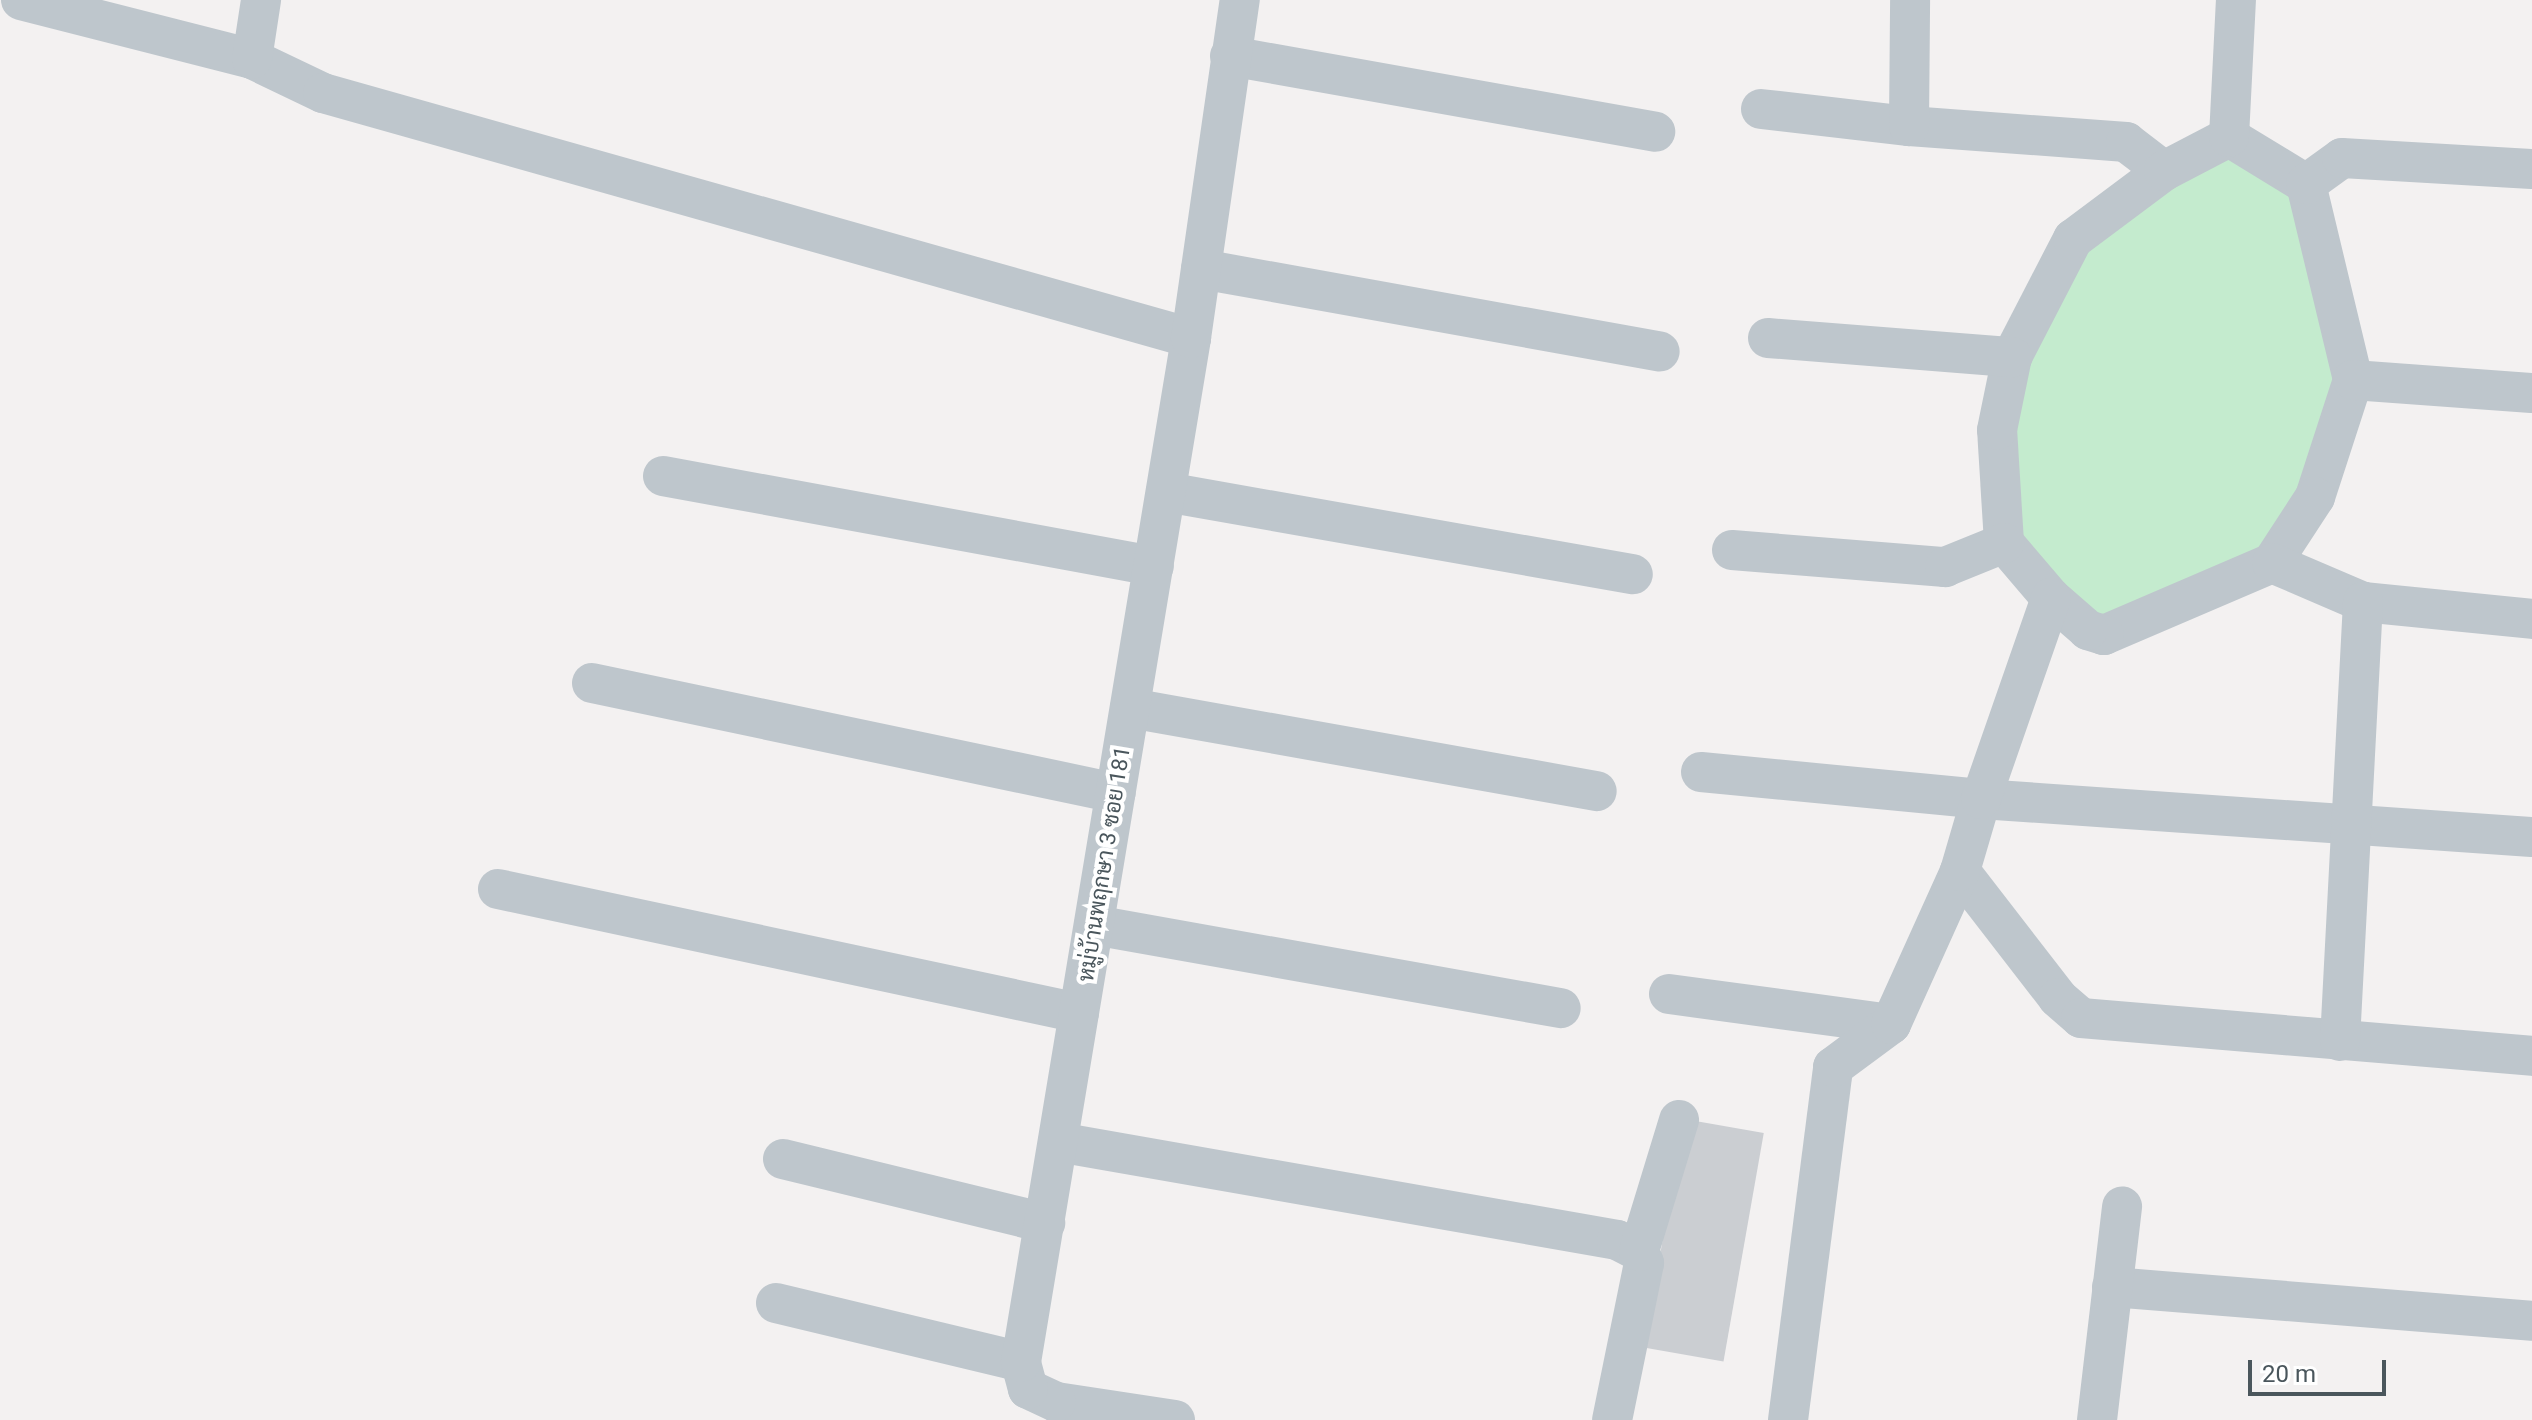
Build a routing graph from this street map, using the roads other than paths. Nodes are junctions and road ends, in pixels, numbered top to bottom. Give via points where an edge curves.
1 (21, 0) edge
2 (261, 0) edge
3 (1240, 0) edge
4 (1910, 0) edge
5 (2236, 0) edge
6 (1230, 56) junction
7 (252, 59) junction
8 (1761, 109) dead end
9 (1909, 126) junction
10 (1655, 132) dead end
11 (2229, 137) junction
12 (2532, 169) edge
13 (2164, 171) junction
14 (2306, 184) junction
15 (1201, 269) junction
16 (1191, 338) junction
17 (1768, 338) dead end
18 (1660, 352) dead end
19 (2012, 357) junction
20 (2353, 380) junction
21 (2532, 393) edge
22 (663, 476) dead end
23 (1166, 492) junction
24 (2004, 543) junction
25 (1732, 550) dead end
26 (2272, 563) junction
27 (1154, 566) junction
28 (1633, 574) dead end
29 (2051, 598) junction
30 (2363, 602) junction
31 (2532, 619) edge
32 (592, 683) dead end
33 (1130, 708) junction
34 (1701, 772) dead end
35 (1597, 791) dead end
36 (1116, 793) junction
37 (1981, 799) junction
38 (2350, 823) junction
39 (2532, 837) edge
40 (1960, 871) junction
41 (498, 889) dead end
42 (1094, 925) junction
43 (1669, 994) dead end
44 (1561, 1008) dead end
45 (1079, 1013) junction
46 (1891, 1024) junction
47 (2340, 1041) junction
48 (2532, 1056) edge
49 (1679, 1120) dead end
50 (1058, 1142) junction
51 (783, 1159) dead end
52 (2122, 1206) dead end
53 (1045, 1223) junction
54 (1639, 1251) junction
55 (2112, 1287) junction
56 (776, 1303) dead end
57 (2532, 1321) edge
58 (1025, 1376) junction
59 (1175, 1420) edge
60 (1612, 1420) edge
61 (1788, 1420) edge
62 (2097, 1420) edge

1 - 7 street
2 - 7 street
3 - 6 street, หมู่บ้านพฤกษา 3 ซอย 181
4 - 9 street
5 - 11 street
6 - 10 street
6 - 15 street, หมู่บ้านพฤกษา 3 ซอย 181
7 - 16 street via 323,93
8 - 9 street
9 - 13 street via 2126,142
11 - 13 street
11 - 14 street
12 - 14 street via 2342,158
13 - 19 street via 2073,239
14 - 20 street
15 - 16 street, หมู่บ้านพฤกษา 3 ซอย 181
15 - 18 street
16 - 23 street, หมู่บ้านพฤกษา 3 ซอย 181
17 - 19 street
19 - 24 street via 1997,430
20 - 21 street
20 - 26 street via 2315,497
22 - 27 street
23 - 27 street, หมู่บ้านพฤกษา 3 ซอย 181
23 - 28 street
24 - 25 street via 1945,567
24 - 29 street
26 - 29 street via 2104,635 2088,630
26 - 30 street
27 - 33 street, หมู่บ้านพฤกษา 3 ซอย 181
29 - 37 street
30 - 31 street
30 - 38 street
32 - 36 street
33 - 35 street
33 - 36 street, หมู่บ้านพฤกษา 3 ซอย 181
34 - 37 street
36 - 42 street, หมู่บ้านพฤกษา 3 ซอย 181
37 - 38 street
37 - 40 street
38 - 39 street
38 - 47 street
40 - 46 street
40 - 47 street via 2058,998 2081,1018
41 - 45 street
42 - 44 street
42 - 45 street, หมู่บ้านพฤกษา 3 ซอย 181
43 - 46 street
45 - 50 street, หมู่บ้านพฤกษา 3 ซอย 181
46 - 61 street via 1833,1067
47 - 48 street
49 - 54 street
50 - 53 street, หมู่บ้านพฤกษา 3 ซอย 181
50 - 54 street via 1617,1240
51 - 53 street
52 - 55 street
53 - 58 street, หมู่บ้านพฤกษา 3 ซอย 181
54 - 60 street via 1644,1263
55 - 57 street
55 - 62 street
56 - 58 street
58 - 59 street via 1056,1402

